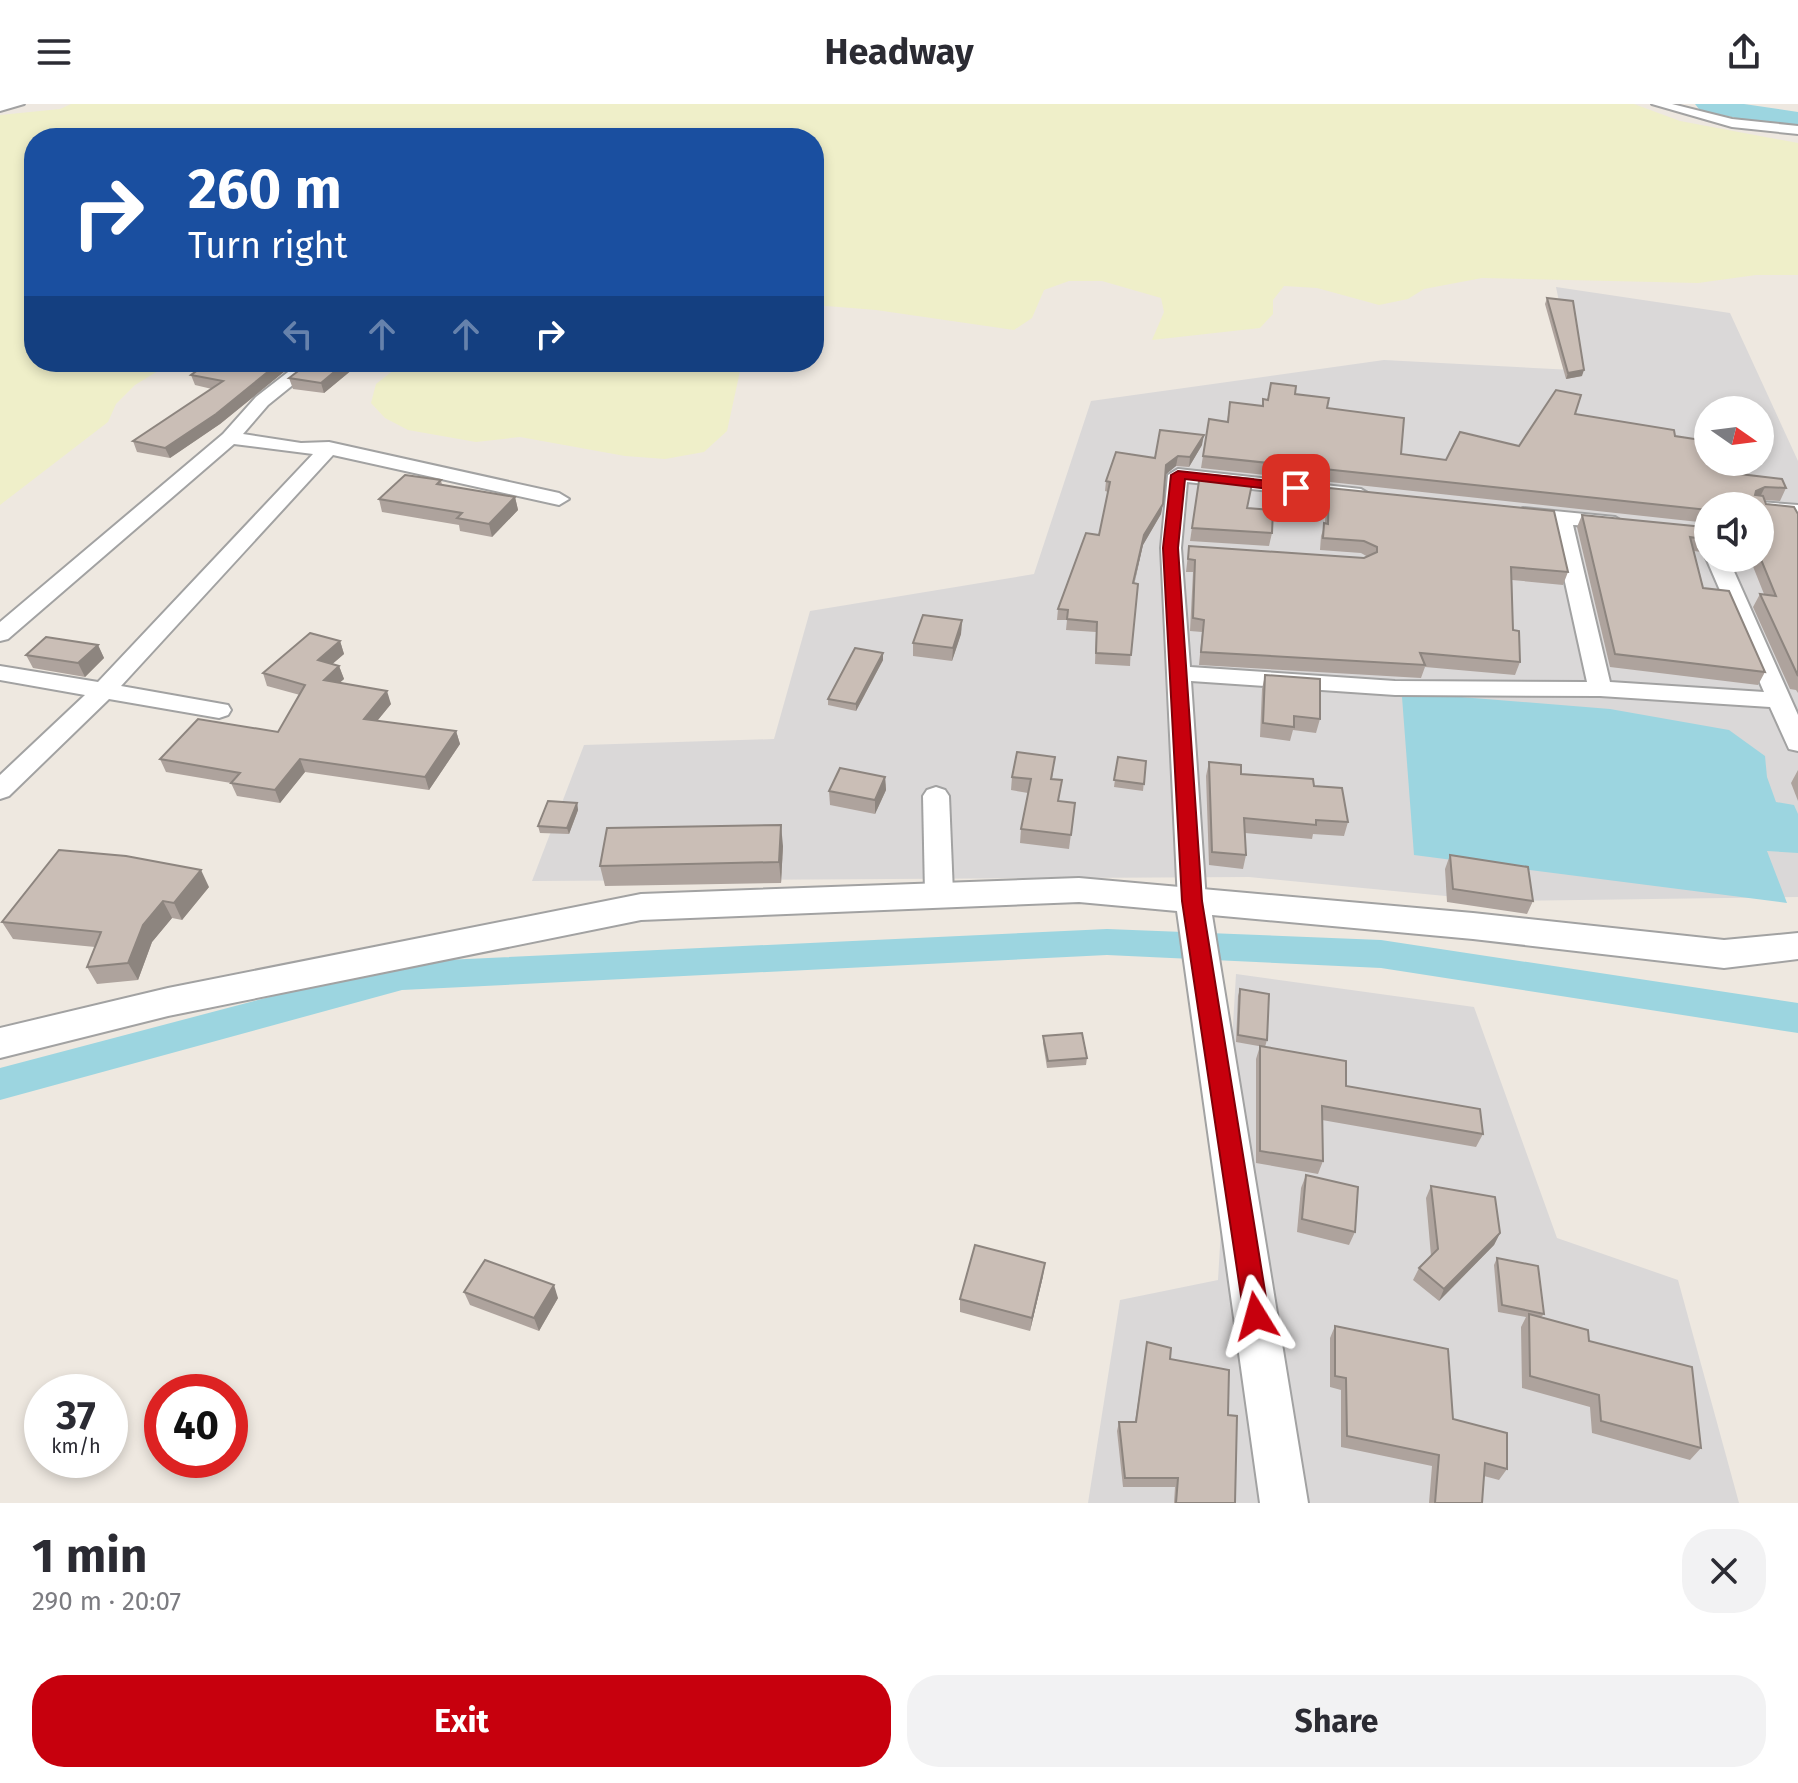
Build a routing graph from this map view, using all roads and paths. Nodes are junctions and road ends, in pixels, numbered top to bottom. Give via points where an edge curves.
1 (18, 104) edge
2 (1658, 104) edge
3 (0, 107) edge
4 (1798, 130) edge
5 (299, 372) edge
6 (230, 438) junction
7 (329, 448) junction
8 (1377, 497) edge
9 (559, 499) dead end
10 (1774, 509) edge
11 (1500, 511) edge
12 (1798, 511) edge
13 (1561, 518) junction
14 (1634, 525) edge
15 (1723, 572) edge
16 (0, 634) edge
17 (0, 673) edge
18 (1179, 673) junction
19 (1600, 689) junction
20 (103, 691) junction
21 (1777, 700) junction
22 (219, 710) dead end
23 (1798, 743) edge
24 (0, 790) edge
25 (936, 796) dead end
26 (939, 893) junction
27 (1194, 911) junction
28 (1798, 946) edge
29 (0, 1043) edge
30 (1284, 1503) edge

1 - 3 street
2 - 4 street via 1732,123
5 - 6 street via 262,401
6 - 7 street
6 - 16 street
7 - 9 street
7 - 20 street
8 - 18 street via 1178,475
10 - 12 street
11 - 13 street
13 - 14 street
13 - 19 street
15 - 21 street
17 - 20 street
18 - 19 street via 1395,688
18 - 27 street
19 - 21 street
20 - 22 street
20 - 24 street
21 - 23 street
25 - 26 street
26 - 27 street via 1079,890
26 - 29 street via 641,907 168,1002
27 - 28 street via 1473,926 1724,954
27 - 30 street

